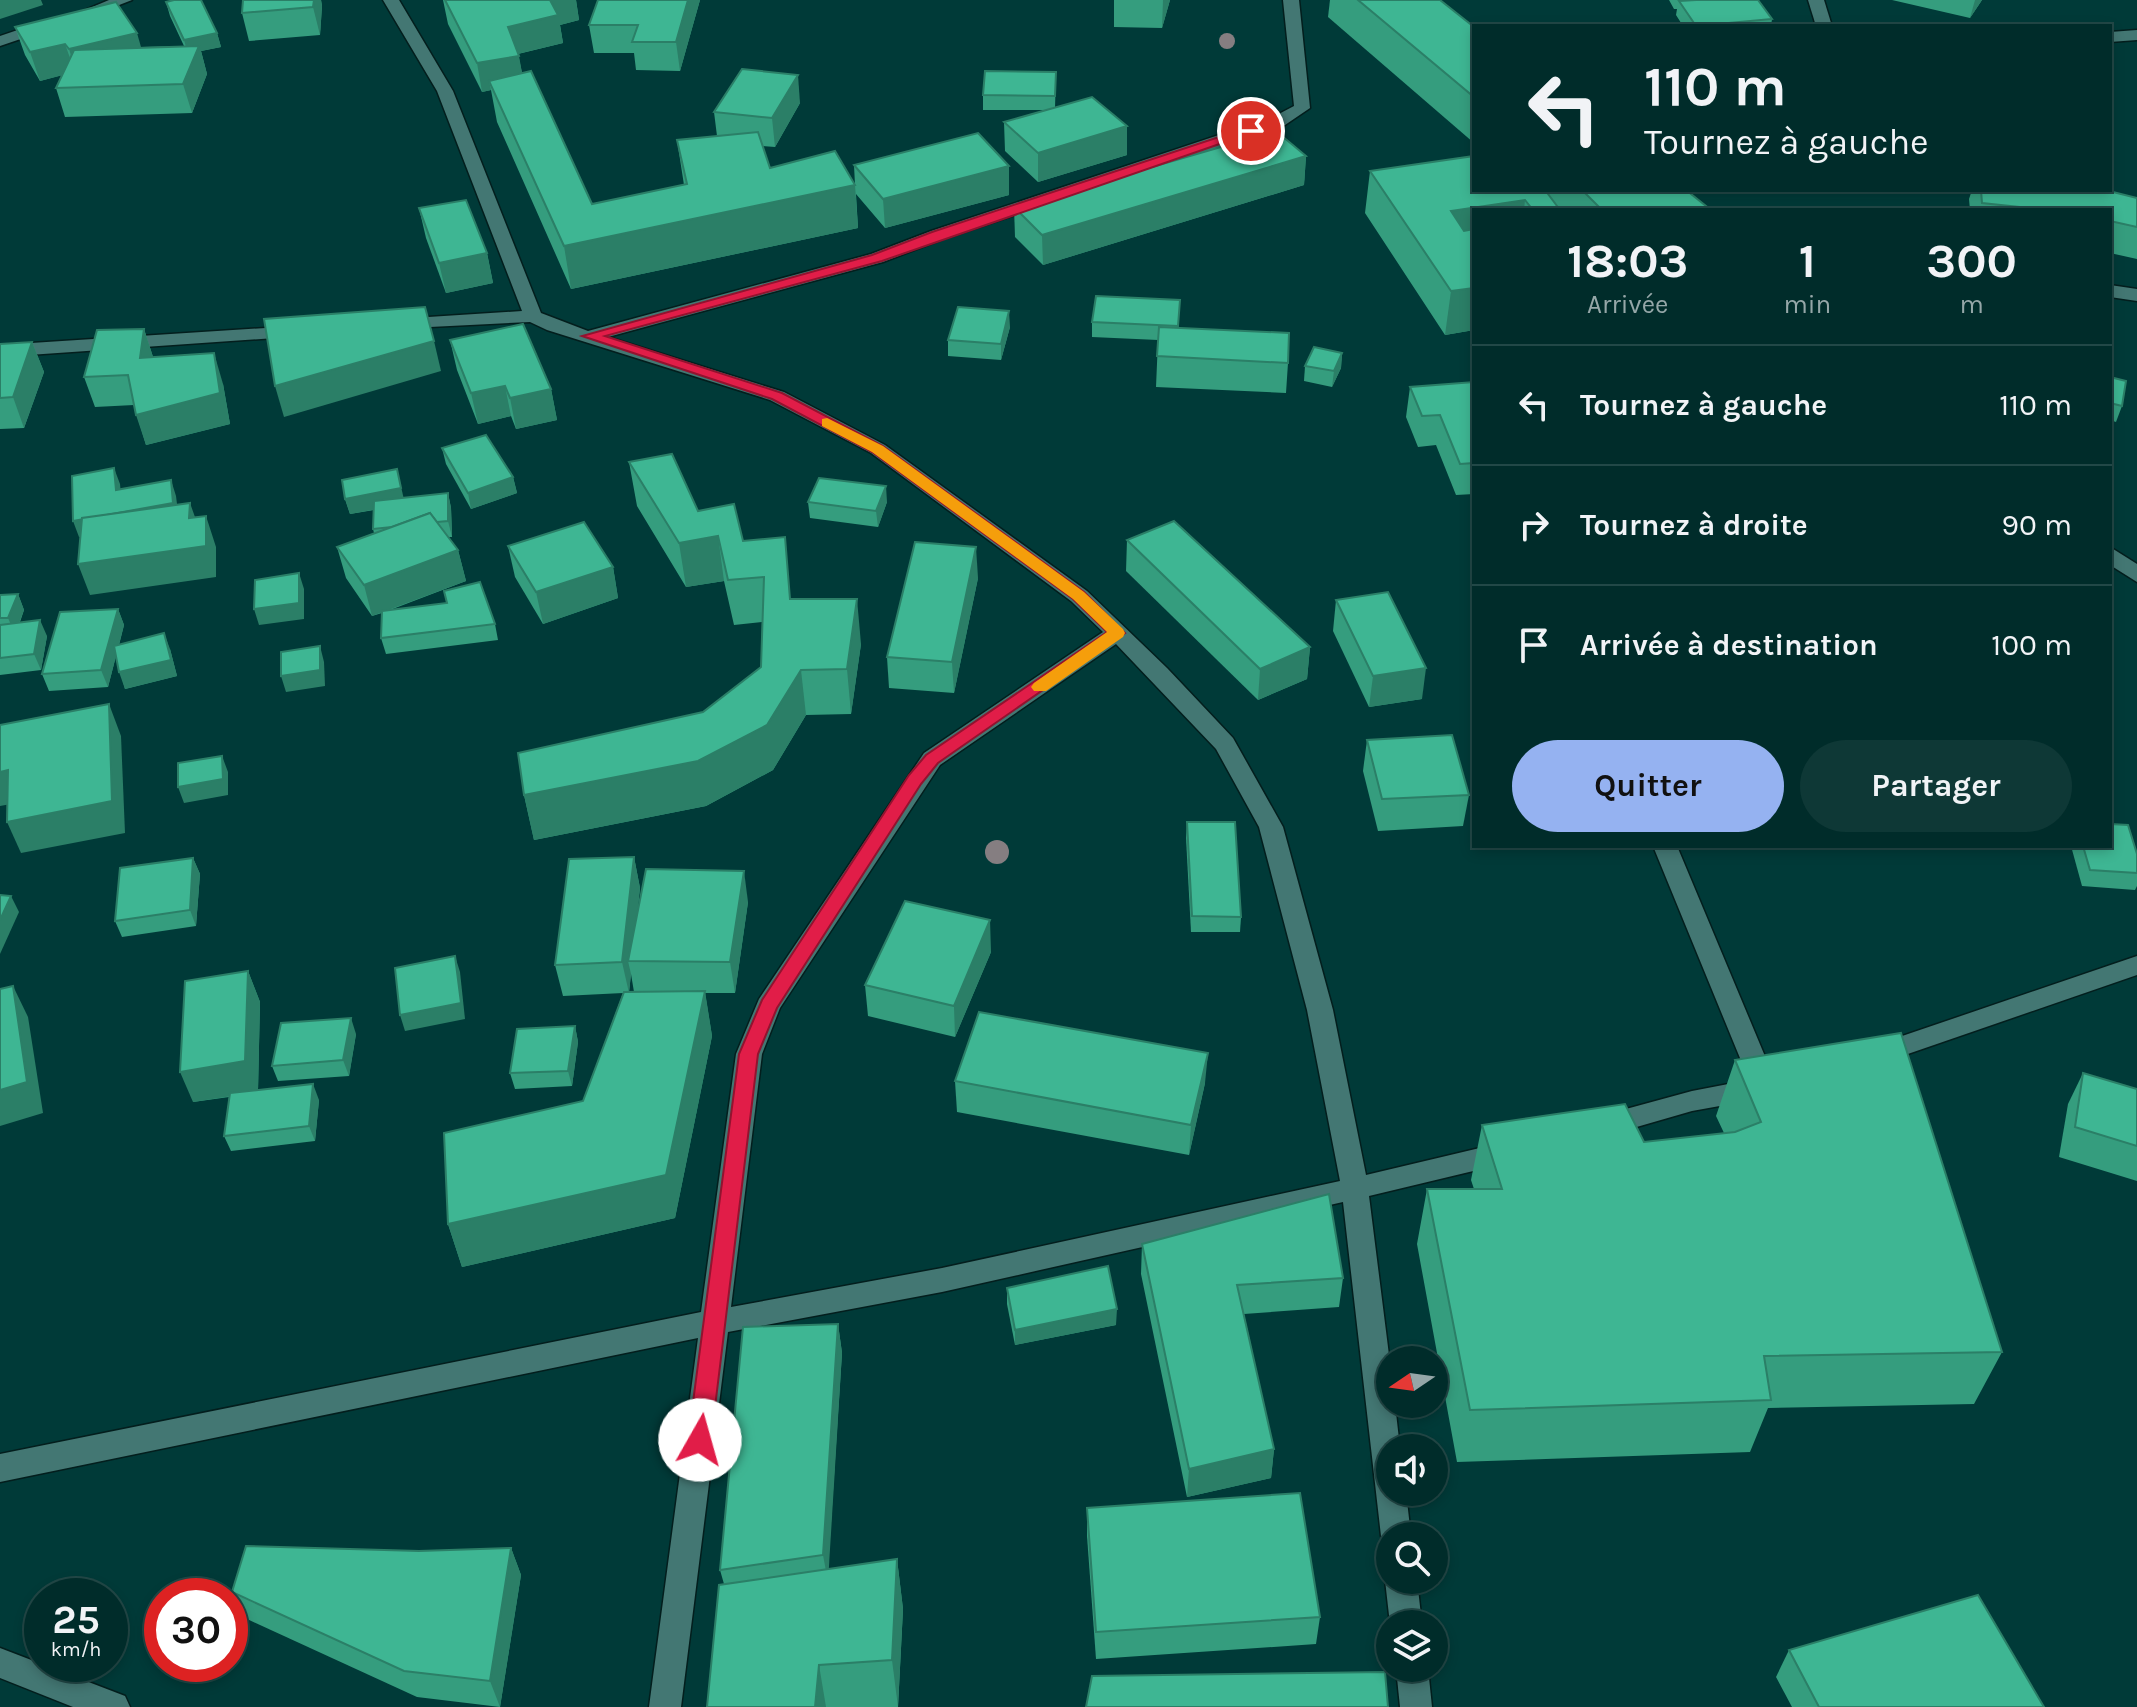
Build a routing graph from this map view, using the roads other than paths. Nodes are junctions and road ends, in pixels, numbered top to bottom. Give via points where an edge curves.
1 (124, 0) edge
2 (391, 0) edge
3 (1291, 0) edge
4 (1816, 0) edge
5 (1823, 24) edge
6 (2137, 35) edge
7 (2112, 37) edge
8 (0, 41) edge
9 (2112, 291) edge
10 (2137, 295) edge
11 (533, 316) junction
12 (378, 327) edge
13 (316, 331) edge
14 (589, 336) junction
15 (0, 351) edge
16 (2112, 556) edge
17 (2137, 575) edge
18 (1117, 633) junction
19 (1666, 848) edge
20 (2137, 965) edge
21 (1851, 1064) edge
22 (1794, 1079) edge
23 (1765, 1087) junction
24 (1577, 1133) edge
25 (1534, 1145) edge
26 (1355, 1190) junction
27 (715, 1322) junction
28 (1384, 1434) edge
29 (0, 1468) edge
30 (0, 1663) edge
31 (1413, 1682) edge
32 (114, 1707) edge
33 (665, 1707) edge
34 (1416, 1707) edge

1 - 8 street
2 - 11 street via 445,91
3 - 14 street via 1302,108 1279,121 877,258
4 - 5 street
6 - 7 street
9 - 10 street
11 - 12 street
11 - 14 street
13 - 15 street
14 - 18 street via 777,396 878,449 1079,596
16 - 17 street
18 - 26 street via 1225,744 1271,827 1320,1010
18 - 27 street via 932,759 768,1006 749,1054
19 - 23 street
20 - 21 street
22 - 23 street
23 - 24 street
25 - 26 street
26 - 27 street via 942,1280
26 - 28 street
27 - 29 street
27 - 33 street
30 - 32 street
31 - 34 street

